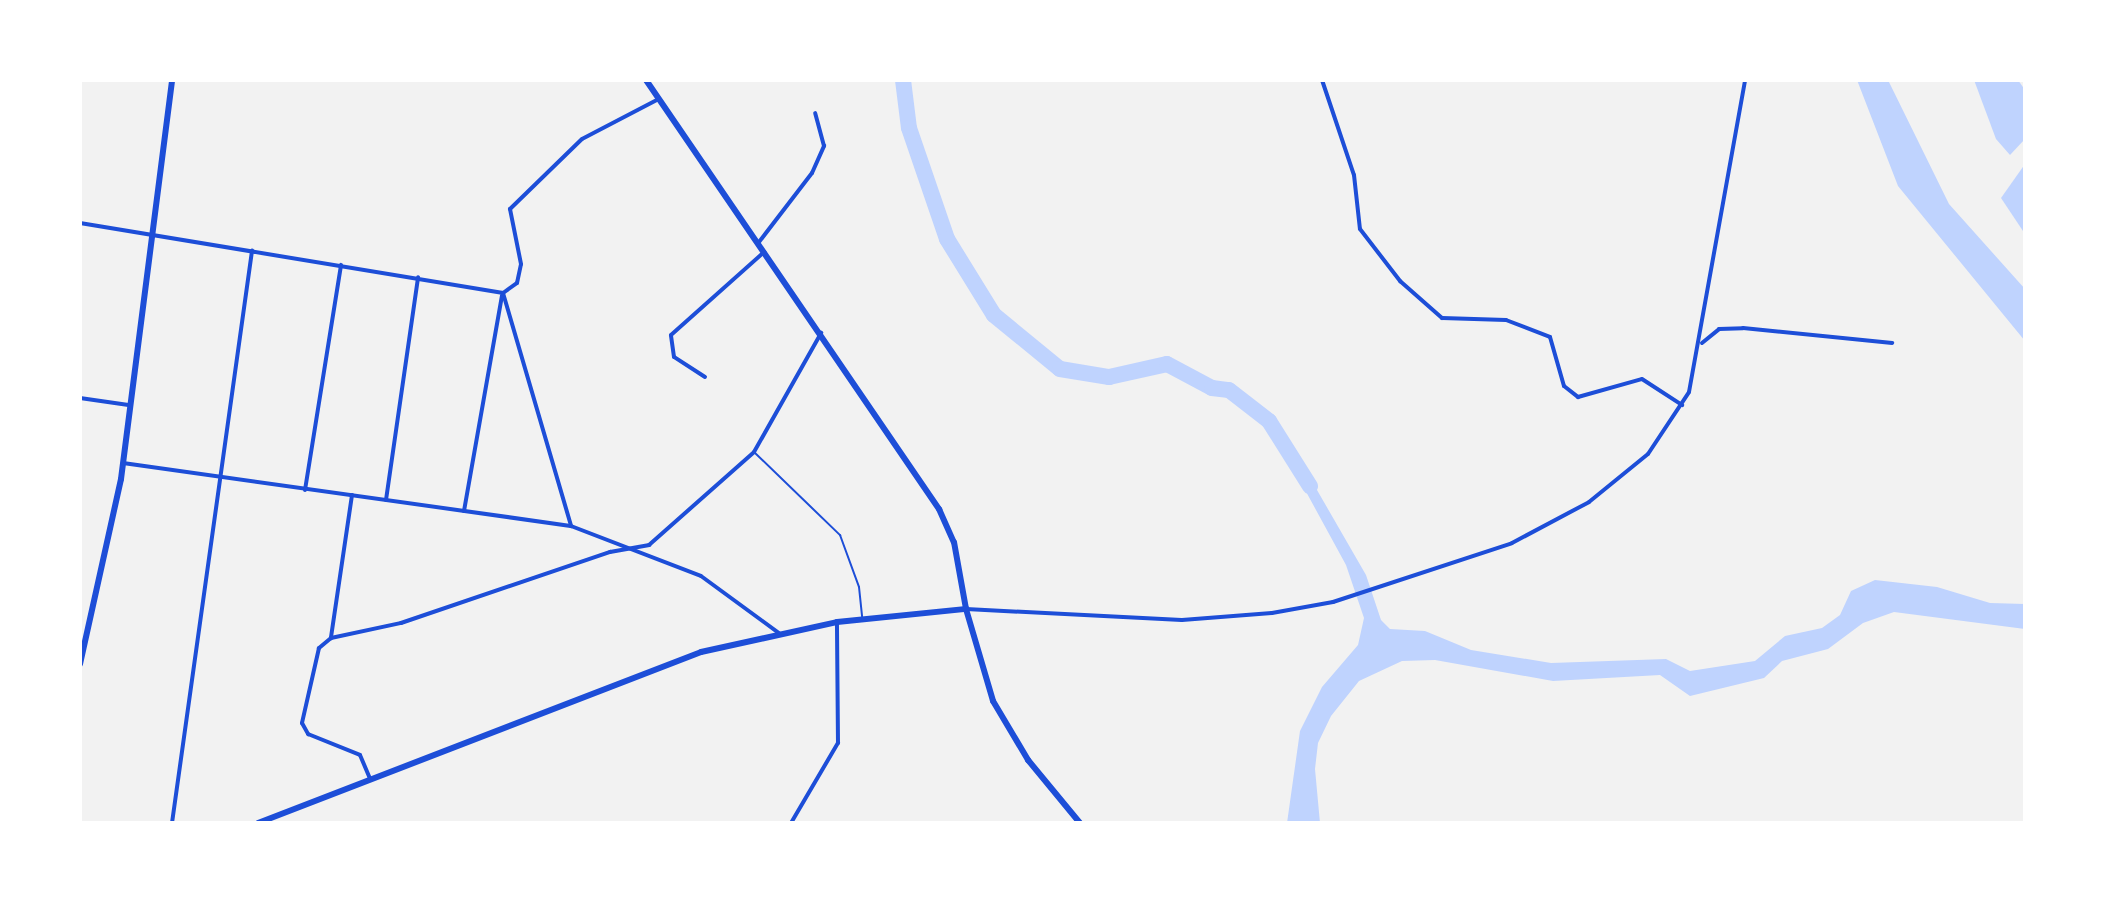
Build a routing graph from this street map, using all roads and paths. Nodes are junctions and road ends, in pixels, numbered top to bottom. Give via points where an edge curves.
1 (172, 80) edge
2 (646, 80) edge
3 (1322, 80) edge
4 (1745, 80) edge
5 (659, 99) junction
6 (815, 113) dead end
7 (80, 223) edge
8 (153, 236) junction
9 (759, 242) junction
10 (252, 251) junction
11 (765, 251) junction
12 (341, 265) junction
13 (418, 277) junction
14 (503, 293) junction
15 (821, 333) junction
16 (1892, 343) dead end
17 (1701, 345) junction
18 (705, 377) dead end
19 (80, 398) edge
20 (132, 405) junction
21 (1682, 405) junction
22 (754, 452) junction
23 (123, 463) junction
24 (220, 477) junction
25 (305, 490) junction
26 (352, 495) junction
27 (386, 500) junction
28 (464, 511) junction
29 (571, 526) junction
30 (637, 549) junction
31 (966, 609) junction
32 (80, 615) edge
33 (93, 616) junction
34 (862, 618) junction
35 (837, 622) junction
36 (779, 633) junction
37 (331, 638) junction
38 (80, 664) edge
39 (370, 779) junction
40 (172, 823) edge
41 (258, 823) edge
42 (791, 823) edge
43 (1080, 823) edge

1 - 8 main road
2 - 5 main road
3 - 21 street via 1354,175 1360,229 1400,281 1442,318 1506,320 1550,337 1564,386 1578,397 1642,379
4 - 17 street
5 - 9 main road
5 - 14 street via 582,139 510,209 519,249 517,283
6 - 9 street via 824,146 812,173
7 - 8 street
8 - 10 street
8 - 20 main road
9 - 11 main road
10 - 12 street
10 - 24 street
11 - 15 main road
11 - 18 street via 671,335 674,357
12 - 13 street
12 - 25 street
13 - 14 street
13 - 27 street
14 - 28 street
14 - 29 street
15 - 22 street
15 - 31 main road via 939,509 954,542
16 - 17 street via 1743,328 1719,329
17 - 21 street
19 - 20 street
20 - 23 main road
21 - 31 street via 1648,454 1589,502 1512,543 1333,602 1182,620
22 - 30 street via 661,537
22 - 34 lane via 840,535 859,587
23 - 24 street
23 - 33 main road
24 - 25 street
24 - 40 street
25 - 26 street
26 - 27 street
26 - 37 street
27 - 28 street
28 - 29 street
29 - 30 street
30 - 36 street via 723,588
30 - 37 street via 610,552 401,623
31 - 34 main road
31 - 43 main road via 993,701 1028,760
32 - 33 street
33 - 38 main road
34 - 35 main road
35 - 36 main road
35 - 42 street via 838,743
36 - 39 main road via 634,675
37 - 39 street via 319,648 304,730 360,755
39 - 41 main road

